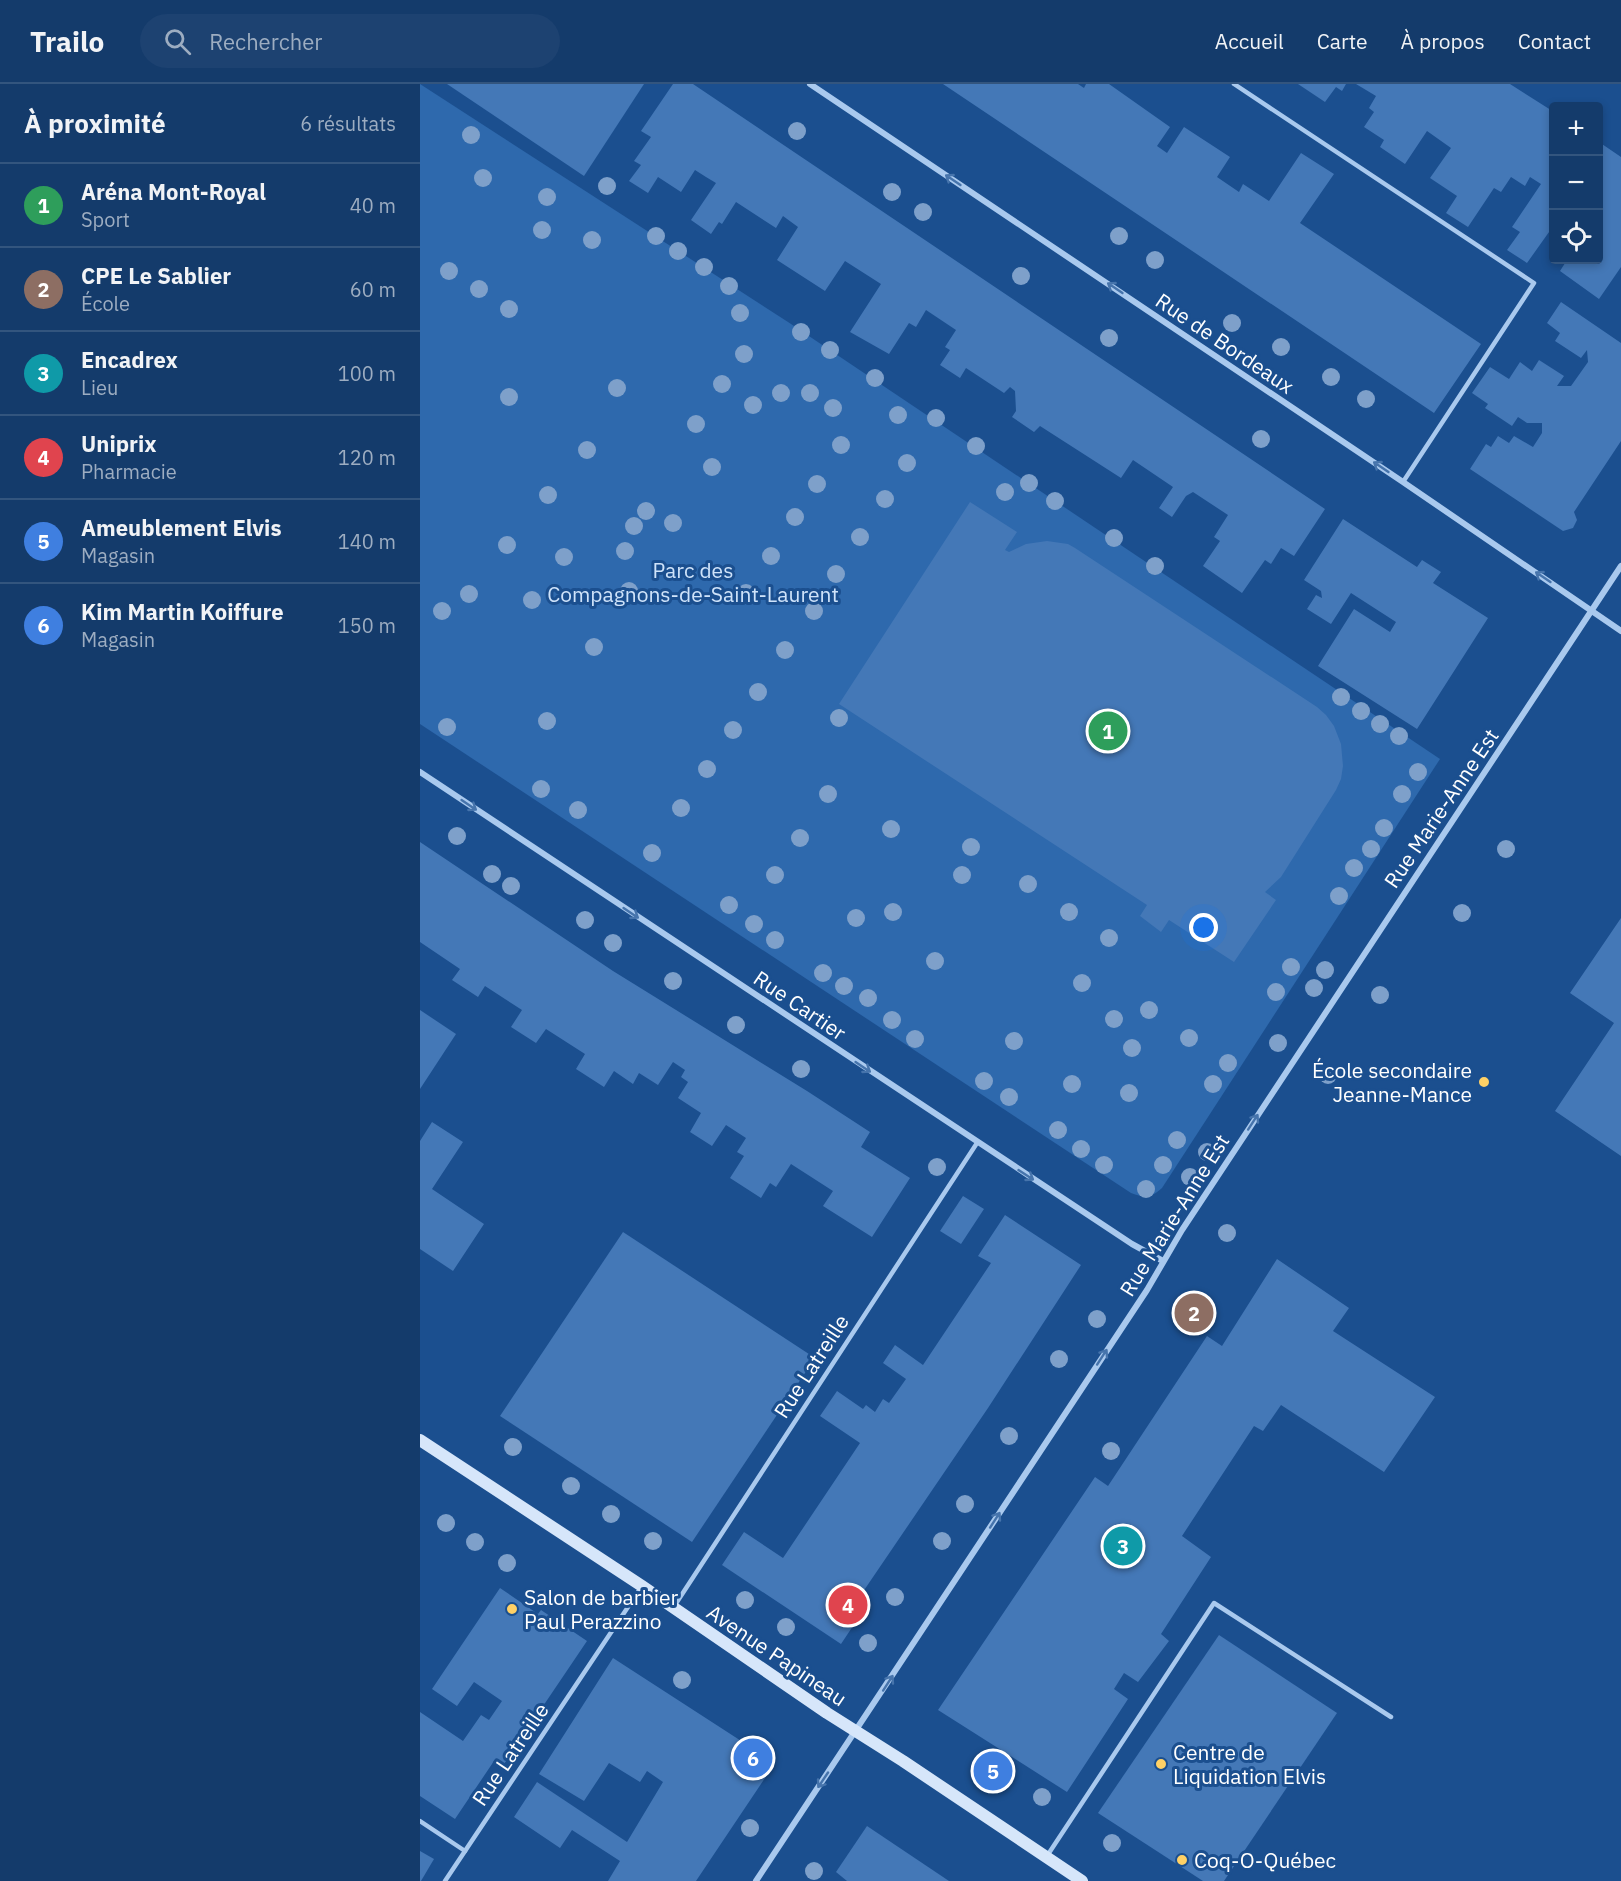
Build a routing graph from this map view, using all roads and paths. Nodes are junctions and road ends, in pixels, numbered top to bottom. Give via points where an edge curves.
1 (810, 84) edge
2 (1234, 84) edge
3 (1403, 482) junction
4 (1621, 566) edge
5 (1591, 610) junction
6 (1621, 631) edge
7 (420, 772) edge
8 (977, 1143) junction
9 (1163, 1261) junction
10 (420, 1440) edge
11 (642, 1586) junction
12 (673, 1608) junction
13 (1391, 1717) dead end
14 (855, 1732) junction
15 (420, 1821) edge
16 (465, 1851) junction
17 (1047, 1857) junction
18 (1078, 1880) edge
19 (445, 1881) edge
20 (756, 1881) edge

3 -> 1 street, Rue de Bordeaux
2 - 3 lane via 1534,283
5 -> 3 street, Rue de Bordeaux
4 - 5 street, Rue Marie-Anne Est
5 - 6 street, Rue de Bordeaux
9 -> 5 street, Rue Marie-Anne Est
7 -> 8 street, Rue Cartier
8 -> 9 street, Rue Cartier
8 - 12 lane, Rue Latreille
14 -> 9 street, Rue Marie-Anne Est
10 - 11 main road, Avenue Papineau
11 - 12 main road, Avenue Papineau
11 - 16 lane, Rue Latreille
12 - 14 main road, Avenue Papineau
13 - 17 lane via 1215,1604
14 - 17 main road, Avenue Papineau
14 -> 20 street, Rue Marie-Anne Est
15 - 16 lane
16 - 19 lane, Rue Latreille
17 - 18 main road, Avenue Papineau

